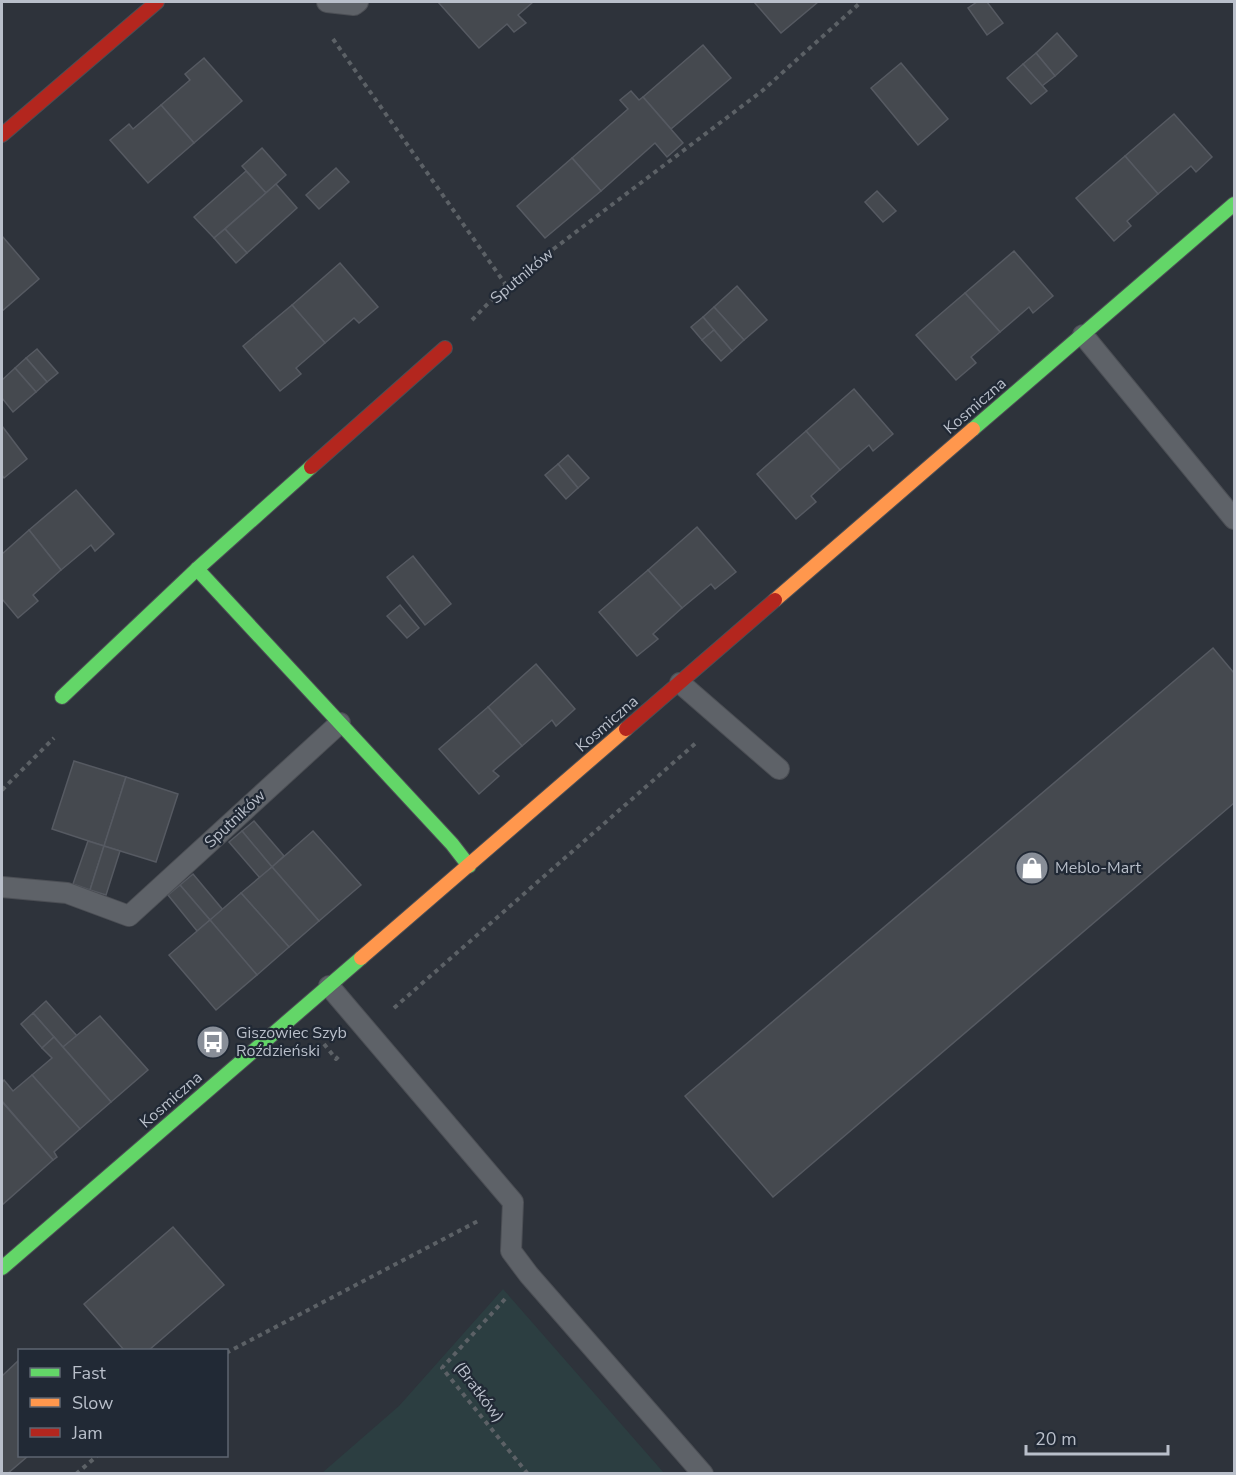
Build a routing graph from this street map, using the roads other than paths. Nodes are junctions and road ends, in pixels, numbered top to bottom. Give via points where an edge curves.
1 (157, 2) edge
2 (327, 2) edge
3 (358, 2) edge
4 (2, 135) edge
5 (1234, 204) edge
6 (1083, 335) junction
7 (445, 348) road end
8 (1234, 519) edge
9 (198, 569) junction
10 (680, 683) junction
11 (62, 697) road end
12 (340, 723) junction
13 (779, 769) dead end
14 (469, 866) junction
15 (2, 887) edge
16 (328, 986) junction
17 (2, 1268) edge
18 (703, 1473) edge

1 - 4 street
2 - 3 lane
5 - 6 street, Kosmiczna
6 - 8 lane
6 - 10 street, Kosmiczna
7 - 9 street
9 - 11 street
9 - 12 street
10 - 13 lane
10 - 14 street, Kosmiczna
12 - 14 street
12 - 15 lane, Sputników via 129,916 67,893
14 - 16 street, Kosmiczna
16 - 17 street, Kosmiczna
16 - 18 lane via 513,1202 511,1251 529,1275

